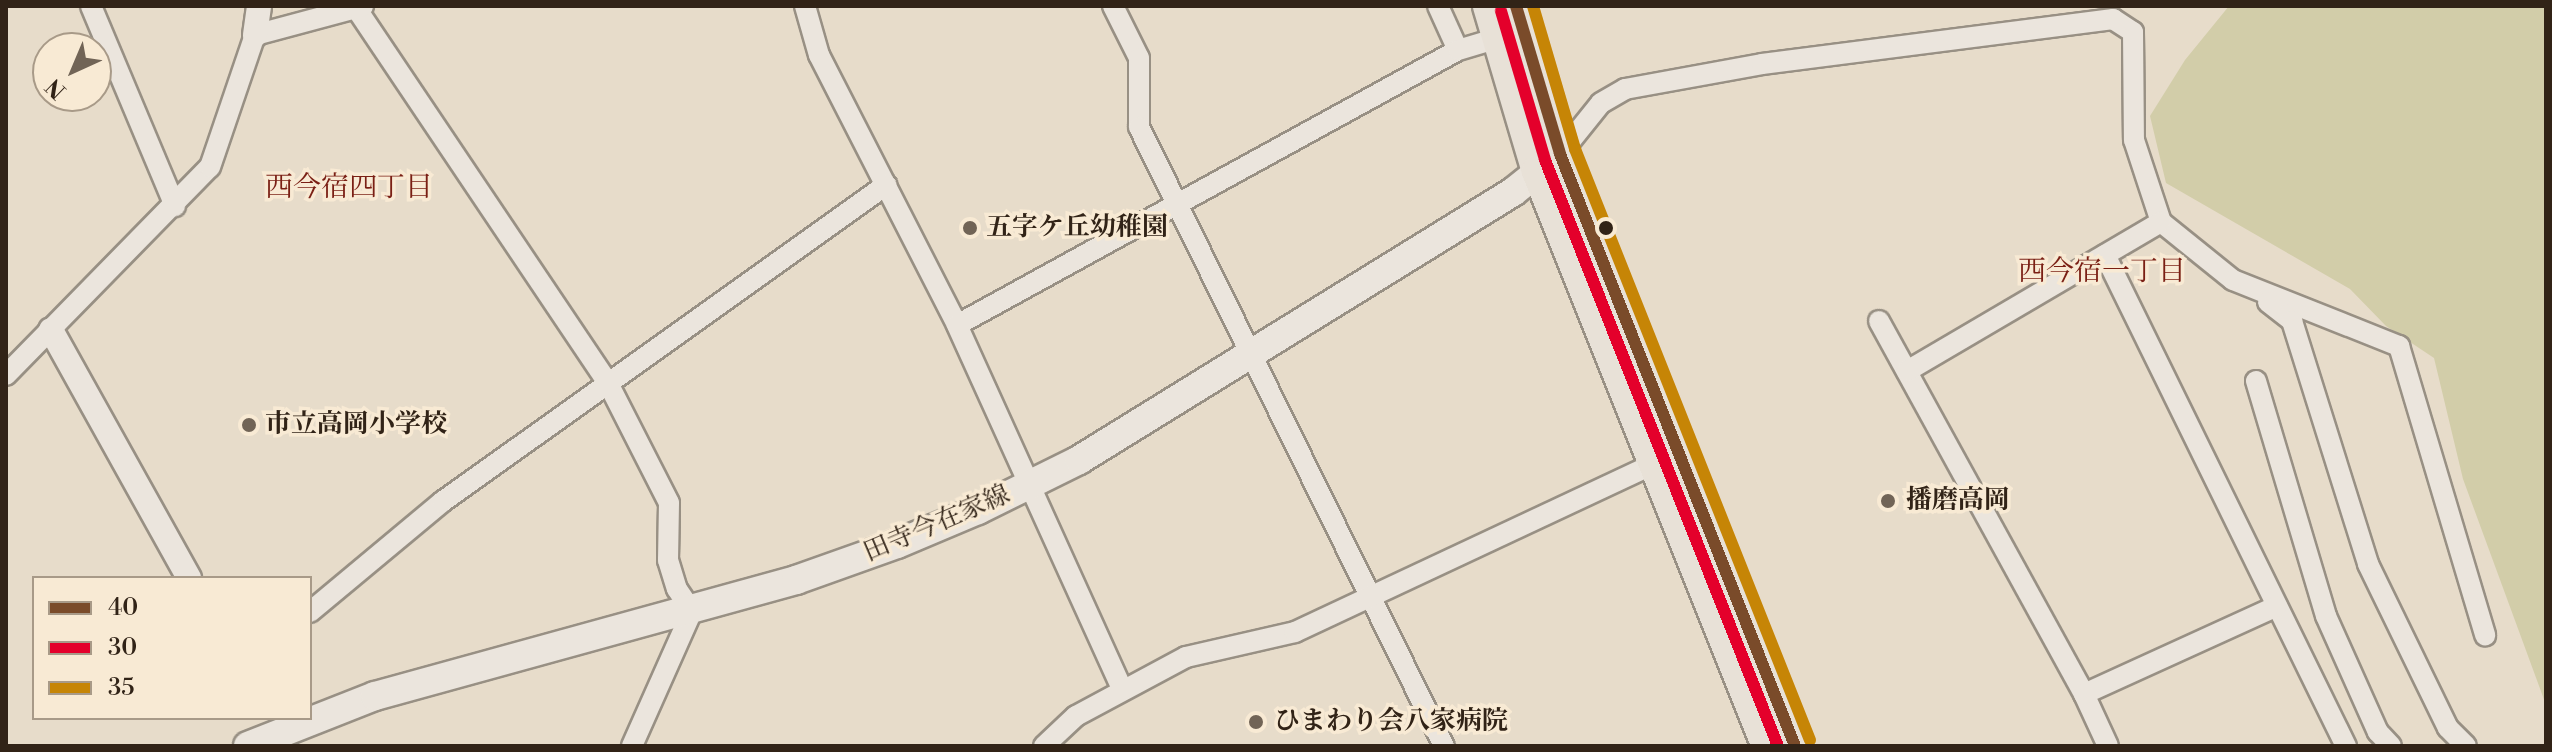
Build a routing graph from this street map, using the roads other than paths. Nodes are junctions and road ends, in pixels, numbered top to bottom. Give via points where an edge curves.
1 (91, 6) edge
2 (259, 6) edge
3 (805, 6) edge
4 (1113, 6) edge
5 (1438, 6) edge
6 (1516, 6) edge
7 (360, 7) edge
8 (2069, 15) edge
9 (1494, 22) edge
10 (255, 35) junction
11 (1458, 50) junction
12 (1550, 163) junction
13 (886, 185) junction
14 (1179, 204) junction
15 (175, 206) junction
16 (2161, 222) junction
17 (2105, 255) junction
18 (2252, 289) junction
19 (1879, 321) dead end
20 (957, 325) junction
21 (51, 330) junction
22 (1251, 353) junction
23 (1907, 371) junction
24 (6, 375) edge
25 (2256, 381) dead end
26 (609, 385) junction
27 (1654, 464) junction
28 (1029, 484) junction
29 (188, 576) edge
30 (1372, 595) junction
31 (2277, 606) junction
32 (312, 610) edge
33 (692, 611) junction
34 (2485, 635) dead end
35 (1122, 688) junction
36 (2084, 694) junction
37 (312, 718) edge
38 (307, 720) edge
39 (262, 736) edge
40 (632, 746) edge
41 (1044, 746) edge
42 (1444, 746) edge
43 (1769, 746) edge
44 (1795, 746) edge
45 (2108, 746) edge
46 (2346, 746) edge
47 (2391, 746) edge
48 (2466, 746) edge

1 - 15 street
2 - 10 street
3 - 13 street via 819,55
4 - 14 street via 1139,58 1139,127
5 - 11 street
6 - 12 highway
7 - 10 street
7 - 26 street
8 - 12 street via 1625,89 1601,103
8 - 16 street via 2113,19 2133,32 2134,140
9 - 11 street
9 - 12 highway
10 - 15 street via 210,167
11 - 14 street
12 - 22 main road, 田寺今在家線 via 1513,192
12 - 27 highway
12 - 44 highway
13 - 20 street
13 - 26 street
14 - 20 street
14 - 22 street
15 - 21 street
16 - 17 street
16 - 18 street via 2233,280
17 - 23 street
17 - 31 street
18 - 34 street via 2399,346
18 - 48 street via 2292,321 2368,564 2448,728
19 - 23 street
20 - 28 street
21 - 24 street
21 - 29 street
22 - 28 main road, 田寺今在家線 via 1079,460
22 - 30 street
23 - 36 street
25 - 47 street via 2326,616 2378,732
26 - 32 street via 442,502
26 - 33 street via 669,503 668,560 677,589
27 - 30 street
27 - 43 highway
28 - 33 main road, 田寺今在家線 via 897,544
28 - 35 street
30 - 35 street via 1295,632 1186,657
30 - 42 street
31 - 36 street
31 - 46 street
33 - 37 main road, 田寺今在家線 via 375,696
33 - 40 street
35 - 41 street via 1076,716
36 - 45 street
38 - 39 main road, 田寺今在家線

